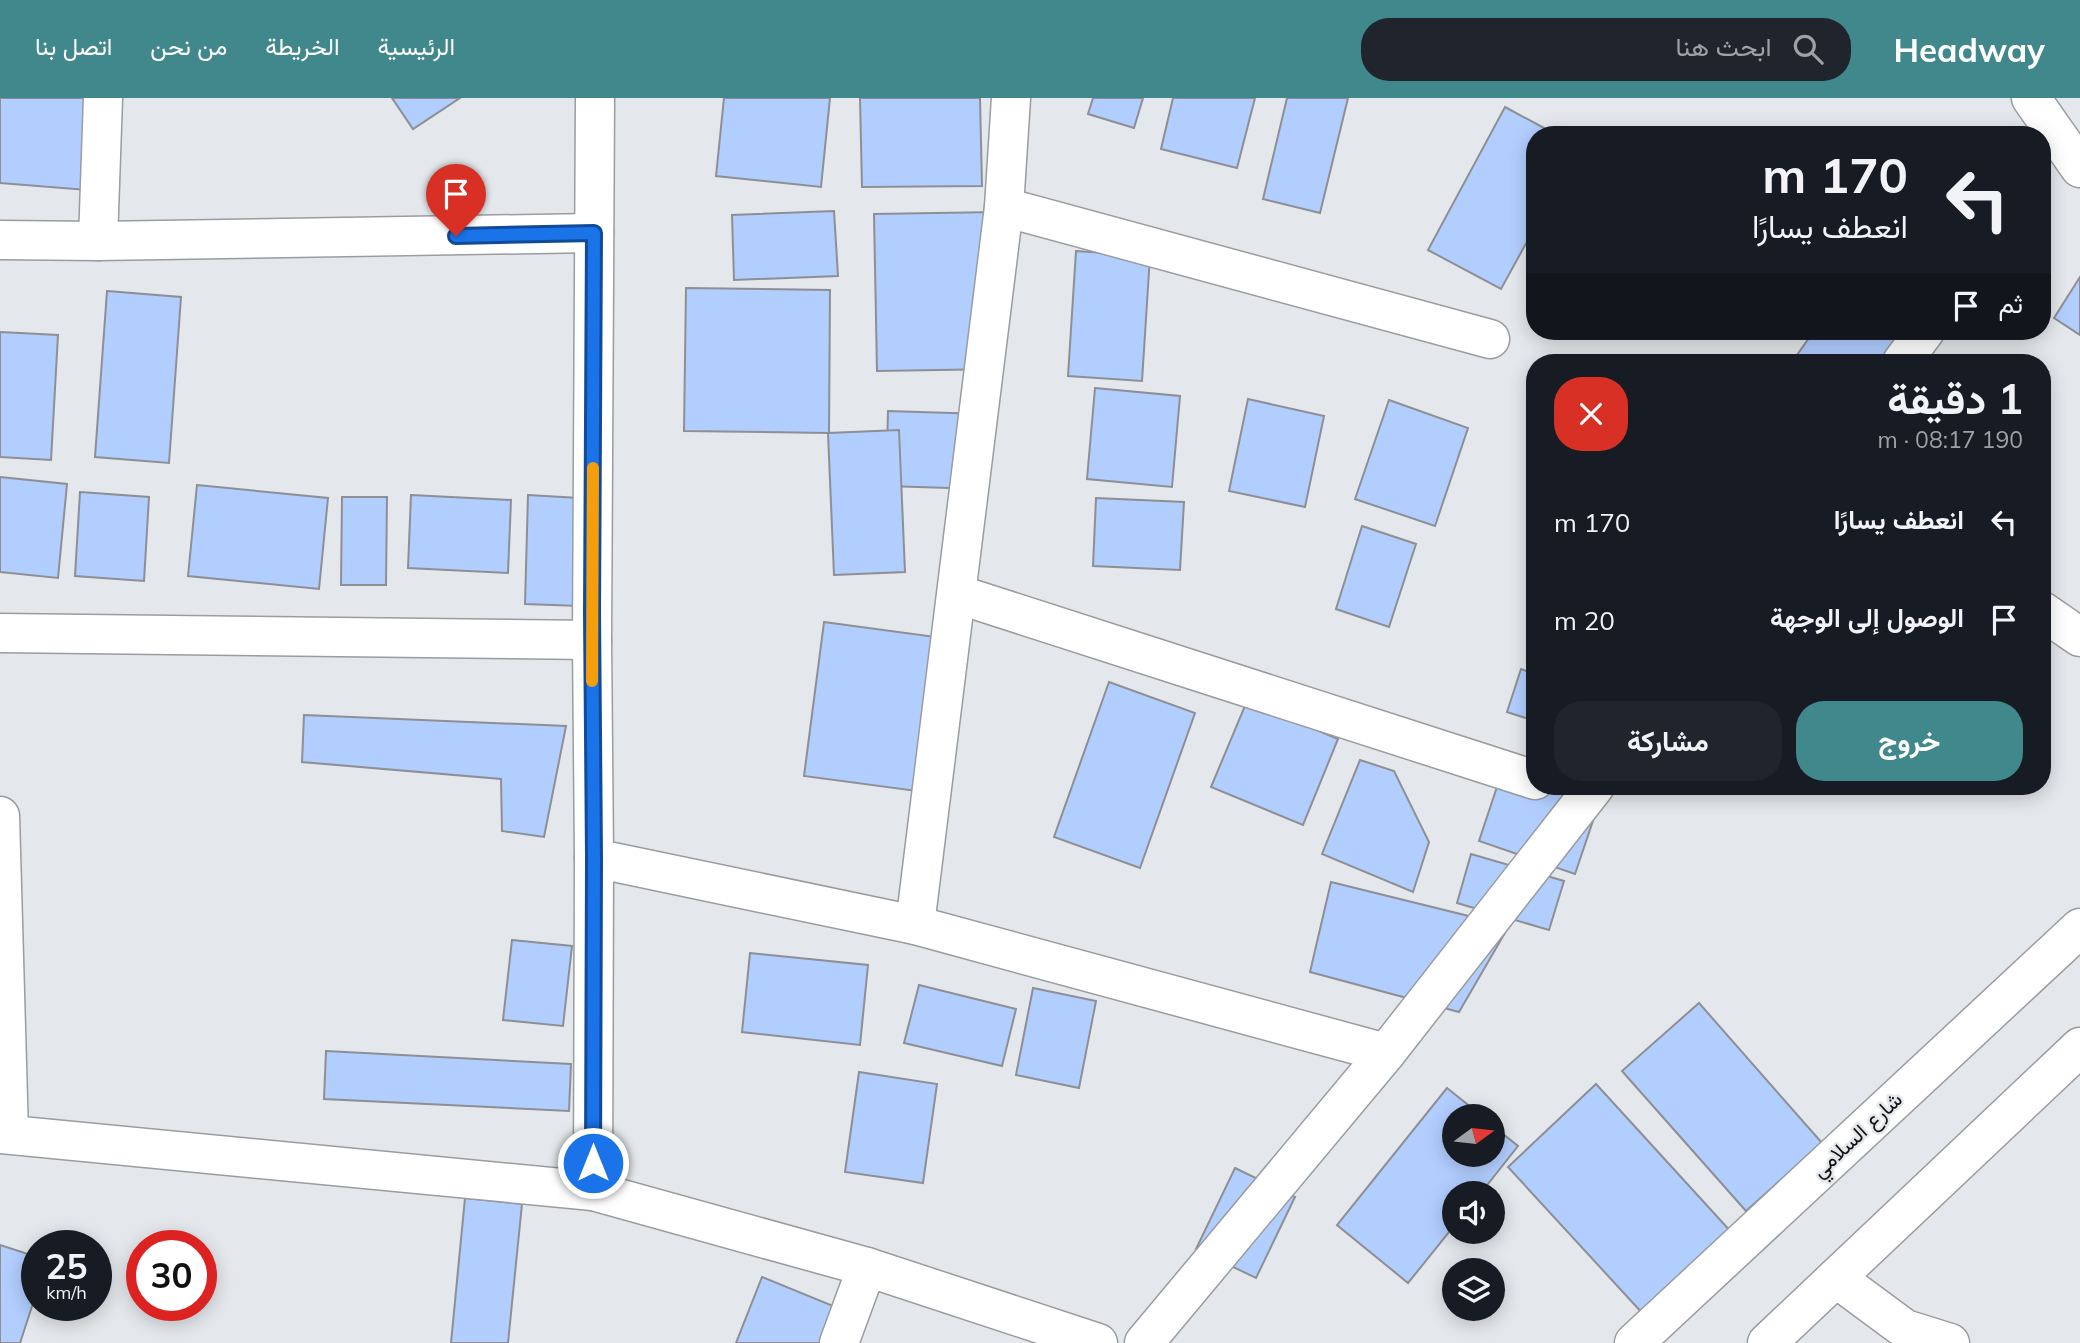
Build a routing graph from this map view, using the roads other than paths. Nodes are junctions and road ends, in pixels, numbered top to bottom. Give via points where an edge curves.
1 (103, 98) edge
2 (595, 98) edge
3 (1011, 98) edge
4 (2031, 98) edge
5 (2045, 126) edge
6 (2051, 139) edge
7 (2061, 160) edge
8 (1004, 207) junction
9 (594, 233) junction
10 (0, 240) edge
11 (98, 241) junction
12 (1490, 340) dead end
13 (957, 594) junction
14 (2051, 617) edge
15 (0, 632) edge
16 (2080, 637) edge
17 (592, 640) junction
18 (1526, 777) edge
19 (1574, 795) edge
20 (0, 816) edge
21 (594, 858) junction
22 (915, 925) junction
23 (2080, 928) edge
24 (2080, 1047) edge
25 (1386, 1053) junction
26 (4, 1134) edge
27 (593, 1191) junction
28 (867, 1267) junction
29 (1836, 1278) junction
30 (839, 1343) edge
31 (1098, 1343) edge
32 (1144, 1343) edge
33 (1634, 1343) edge
34 (1768, 1343) edge
35 (1950, 1343) edge

1 - 11 street
2 - 9 street
3 - 8 street
4 - 5 street
6 - 7 street
8 - 12 street
8 - 13 street
9 - 11 street
9 - 17 street
10 - 11 street
13 - 18 street
13 - 22 street
14 - 16 street
15 - 17 street
17 - 21 street
19 - 25 street
20 - 26 street
21 - 22 street
21 - 27 street
22 - 25 street
23 - 33 street, شارع السلامي
24 - 29 street
25 - 32 street
26 - 27 street
27 - 28 street
28 - 30 street
28 - 31 street
29 - 34 street
29 - 35 street via 1905,1329

